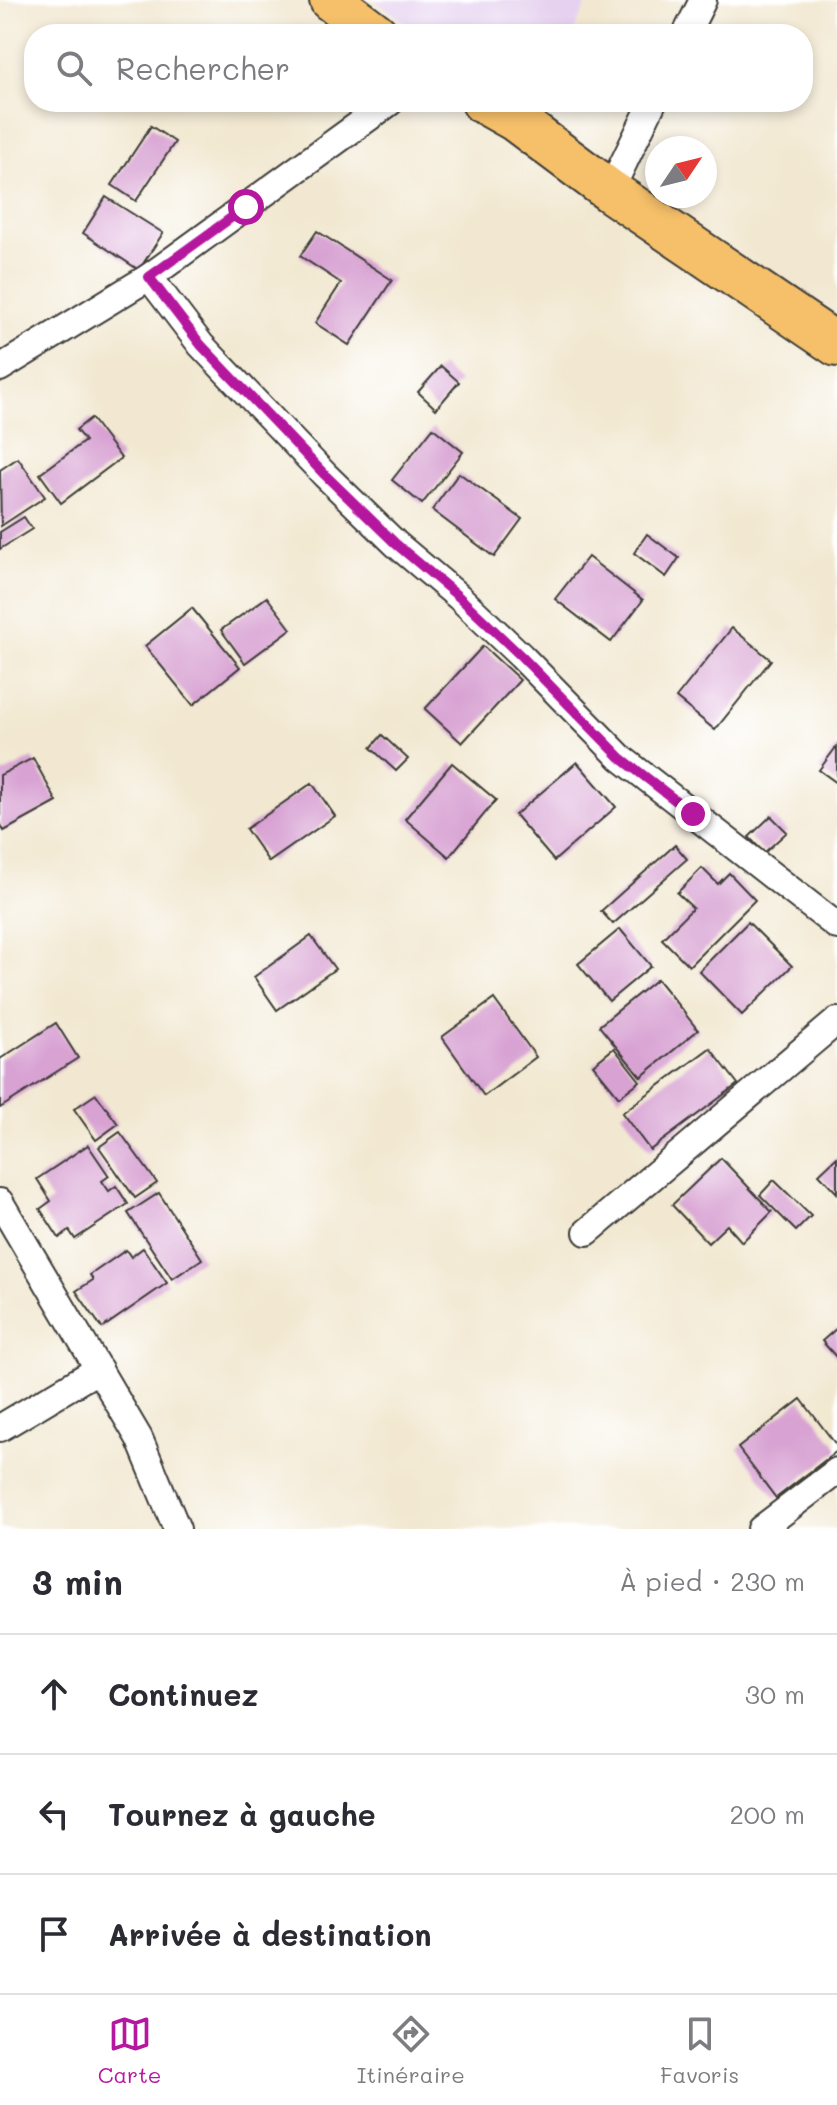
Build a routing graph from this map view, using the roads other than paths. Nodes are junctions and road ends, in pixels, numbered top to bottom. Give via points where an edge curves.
1 (331, 0) edge
2 (703, 0) edge
3 (363, 24) edge
4 (691, 24) edge
5 (376, 112) edge
6 (501, 112) edge
7 (648, 112) edge
8 (610, 191) junction
9 (149, 277) junction
10 (837, 345) edge
11 (0, 368) edge
12 (837, 926) edge
13 (837, 1021) edge
14 (0, 1202) edge
15 (587, 1232) dead end
16 (99, 1369) junction
17 (0, 1428) edge
18 (837, 1471) edge
19 (177, 1529) edge
20 (761, 1529) edge

1 - 3 main road
2 - 4 street
5 - 9 street
6 - 8 main road
7 - 8 street
8 - 10 main road
9 - 11 street
9 - 12 street via 201,345 325,475 459,597 621,758
13 - 15 street
14 - 16 street
16 - 17 street
16 - 19 street via 139,1438
18 - 20 street

